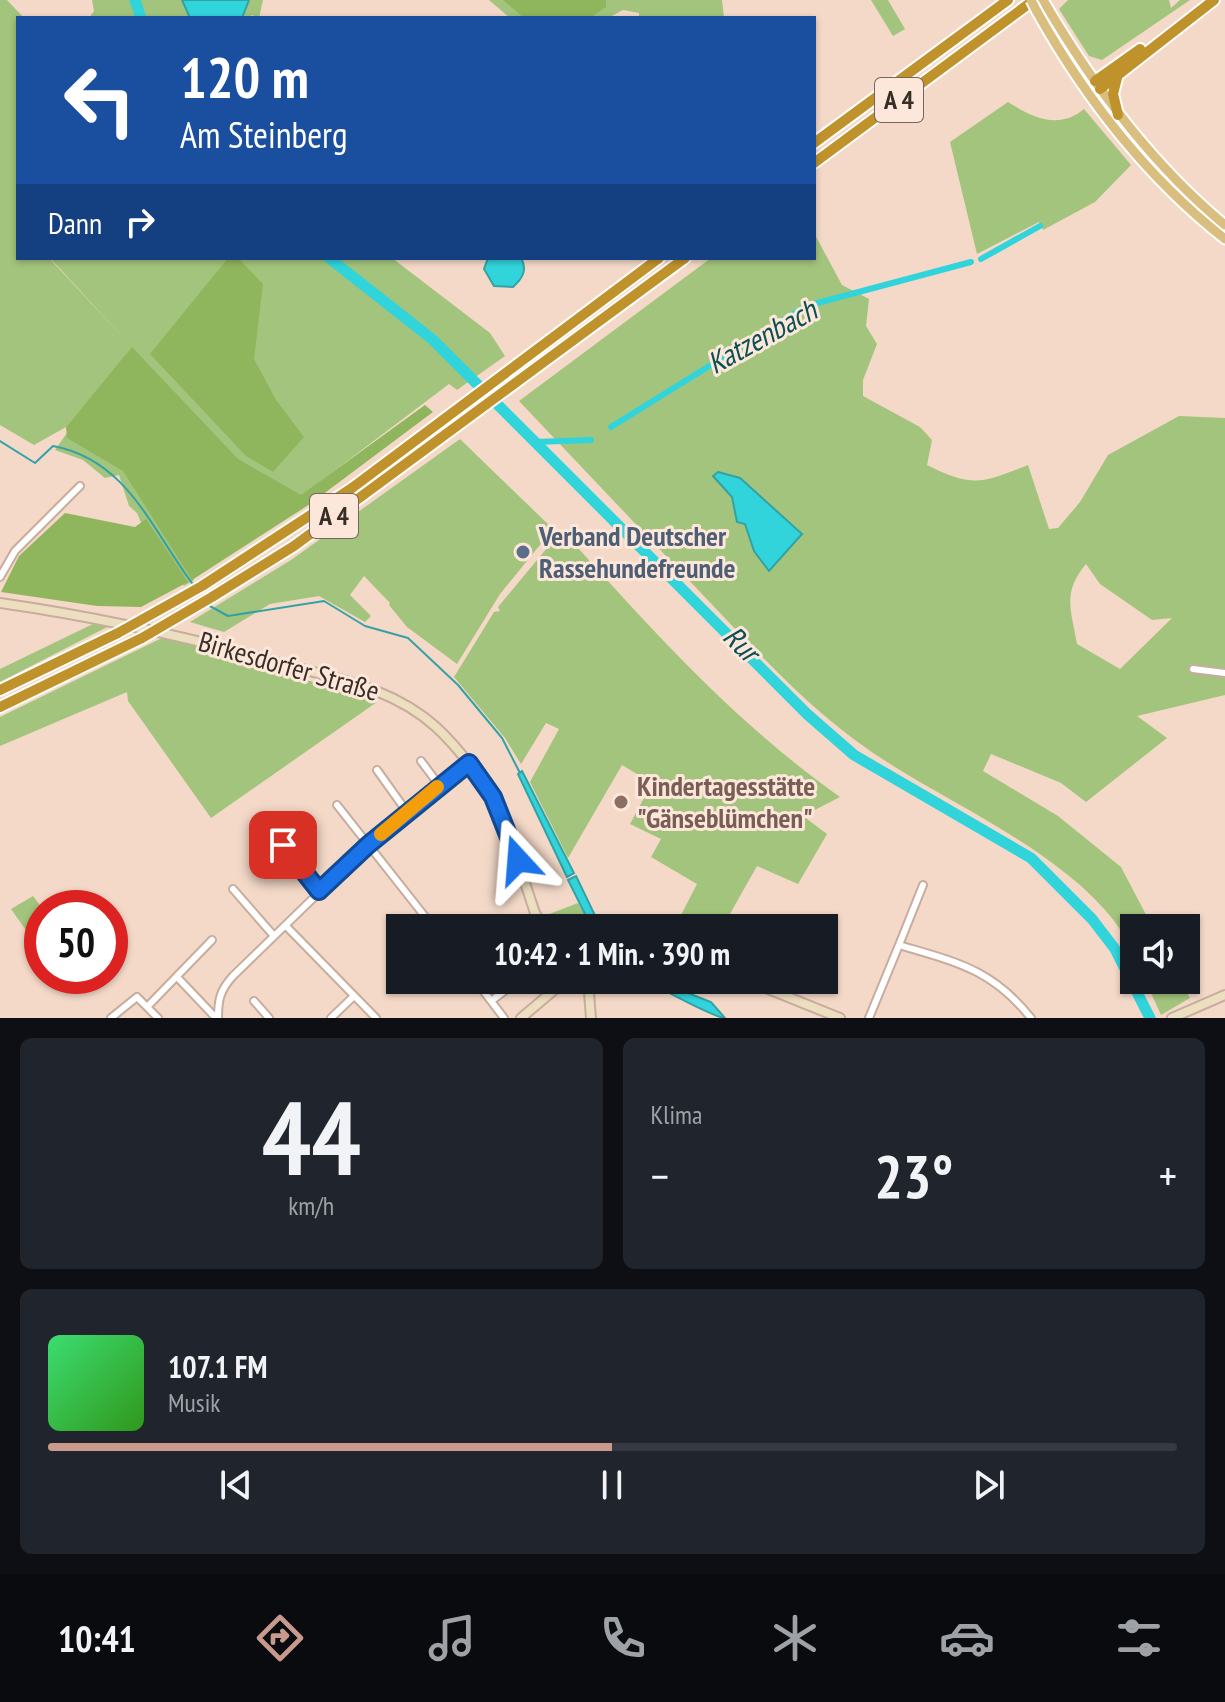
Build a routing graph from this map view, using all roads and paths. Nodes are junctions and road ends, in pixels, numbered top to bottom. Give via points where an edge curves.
1 (1008, 0) edge
2 (1033, 0) edge
3 (1043, 0) edge
4 (1214, 0) edge
5 (1203, 2) edge
6 (1117, 77) junction
7 (1097, 85) junction
8 (1087, 92) junction
9 (1118, 115) junction
10 (816, 142) edge
11 (816, 162) edge
12 (1225, 225) edge
13 (1225, 239) edge
14 (656, 260) edge
15 (682, 260) edge
16 (80, 486) dead end
17 (0, 577) edge
18 (0, 603) edge
19 (1193, 669) dead end
20 (1225, 673) edge
21 (0, 690) edge
22 (0, 707) edge
23 (421, 761) dead end
24 (469, 763) junction
25 (377, 770) dead end
26 (439, 785) junction
27 (337, 805) dead end
28 (407, 812) junction
29 (283, 845) dead end
30 (368, 845) junction
31 (923, 885) dead end
32 (233, 889) dead end
33 (319, 891) junction
34 (423, 914) edge
35 (536, 914) edge
36 (286, 926) junction
37 (274, 936) junction
38 (212, 940) dead end
39 (899, 945) junction
40 (177, 977) junction
41 (486, 994) edge
42 (500, 994) edge
43 (549, 994) edge
44 (589, 994) edge
45 (781, 994) edge
46 (1225, 995) edge
47 (354, 996) junction
48 (254, 1001) dead end
49 (491, 1001) junction
50 (147, 1007) junction
51 (111, 1018) edge
52 (158, 1018) edge
53 (217, 1018) edge
54 (269, 1018) edge
55 (331, 1018) edge
56 (376, 1018) edge
57 (504, 1018) edge
58 (521, 1018) edge
59 (591, 1018) edge
60 (840, 1018) edge
61 (869, 1018) edge
62 (1031, 1018) edge
63 (1172, 1018) edge

1 - 10 highway, A 4
2 - 8 main road, bridge
2 - 11 highway, A 4
3 - 7 main road
4 - 6 highway
5 - 7 highway
6 - 7 highway
6 - 9 highway via 1113,90
7 - 8 main road
7 - 9 main road
8 - 13 main road via 1146,167
9 - 12 main road via 1187,192
14 - 21 highway, A 4, bridge via 352,488 202,586
15 - 22 highway, A 4, bridge via 294,546 142,638
16 - 17 street via 15,551
18 - 24 main road, Birkesdorfer Straße via 119,621 369,687 415,710
19 - 20 street
23 - 26 street
24 - 26 street
24 - 35 main road, Birkesdorfer Straße via 493,797
25 - 28 street
26 - 28 street
27 - 30 street
28 - 30 street
29 - 33 street
30 - 33 street
30 - 34 street
31 - 39 street
32 - 37 street
33 - 36 street
36 - 37 street
36 - 47 street
37 - 53 street via 223,987
38 - 40 street
39 - 61 street
39 - 62 street via 979,971
40 - 50 street
40 - 53 street
41 - 49 street
42 - 49 street
43 - 58 main road
44 - 59 main road
45 - 60 main road
46 - 63 main road
47 - 55 street
47 - 56 street
48 - 54 street
49 - 57 street
50 - 51 street via 137,997
50 - 52 street

